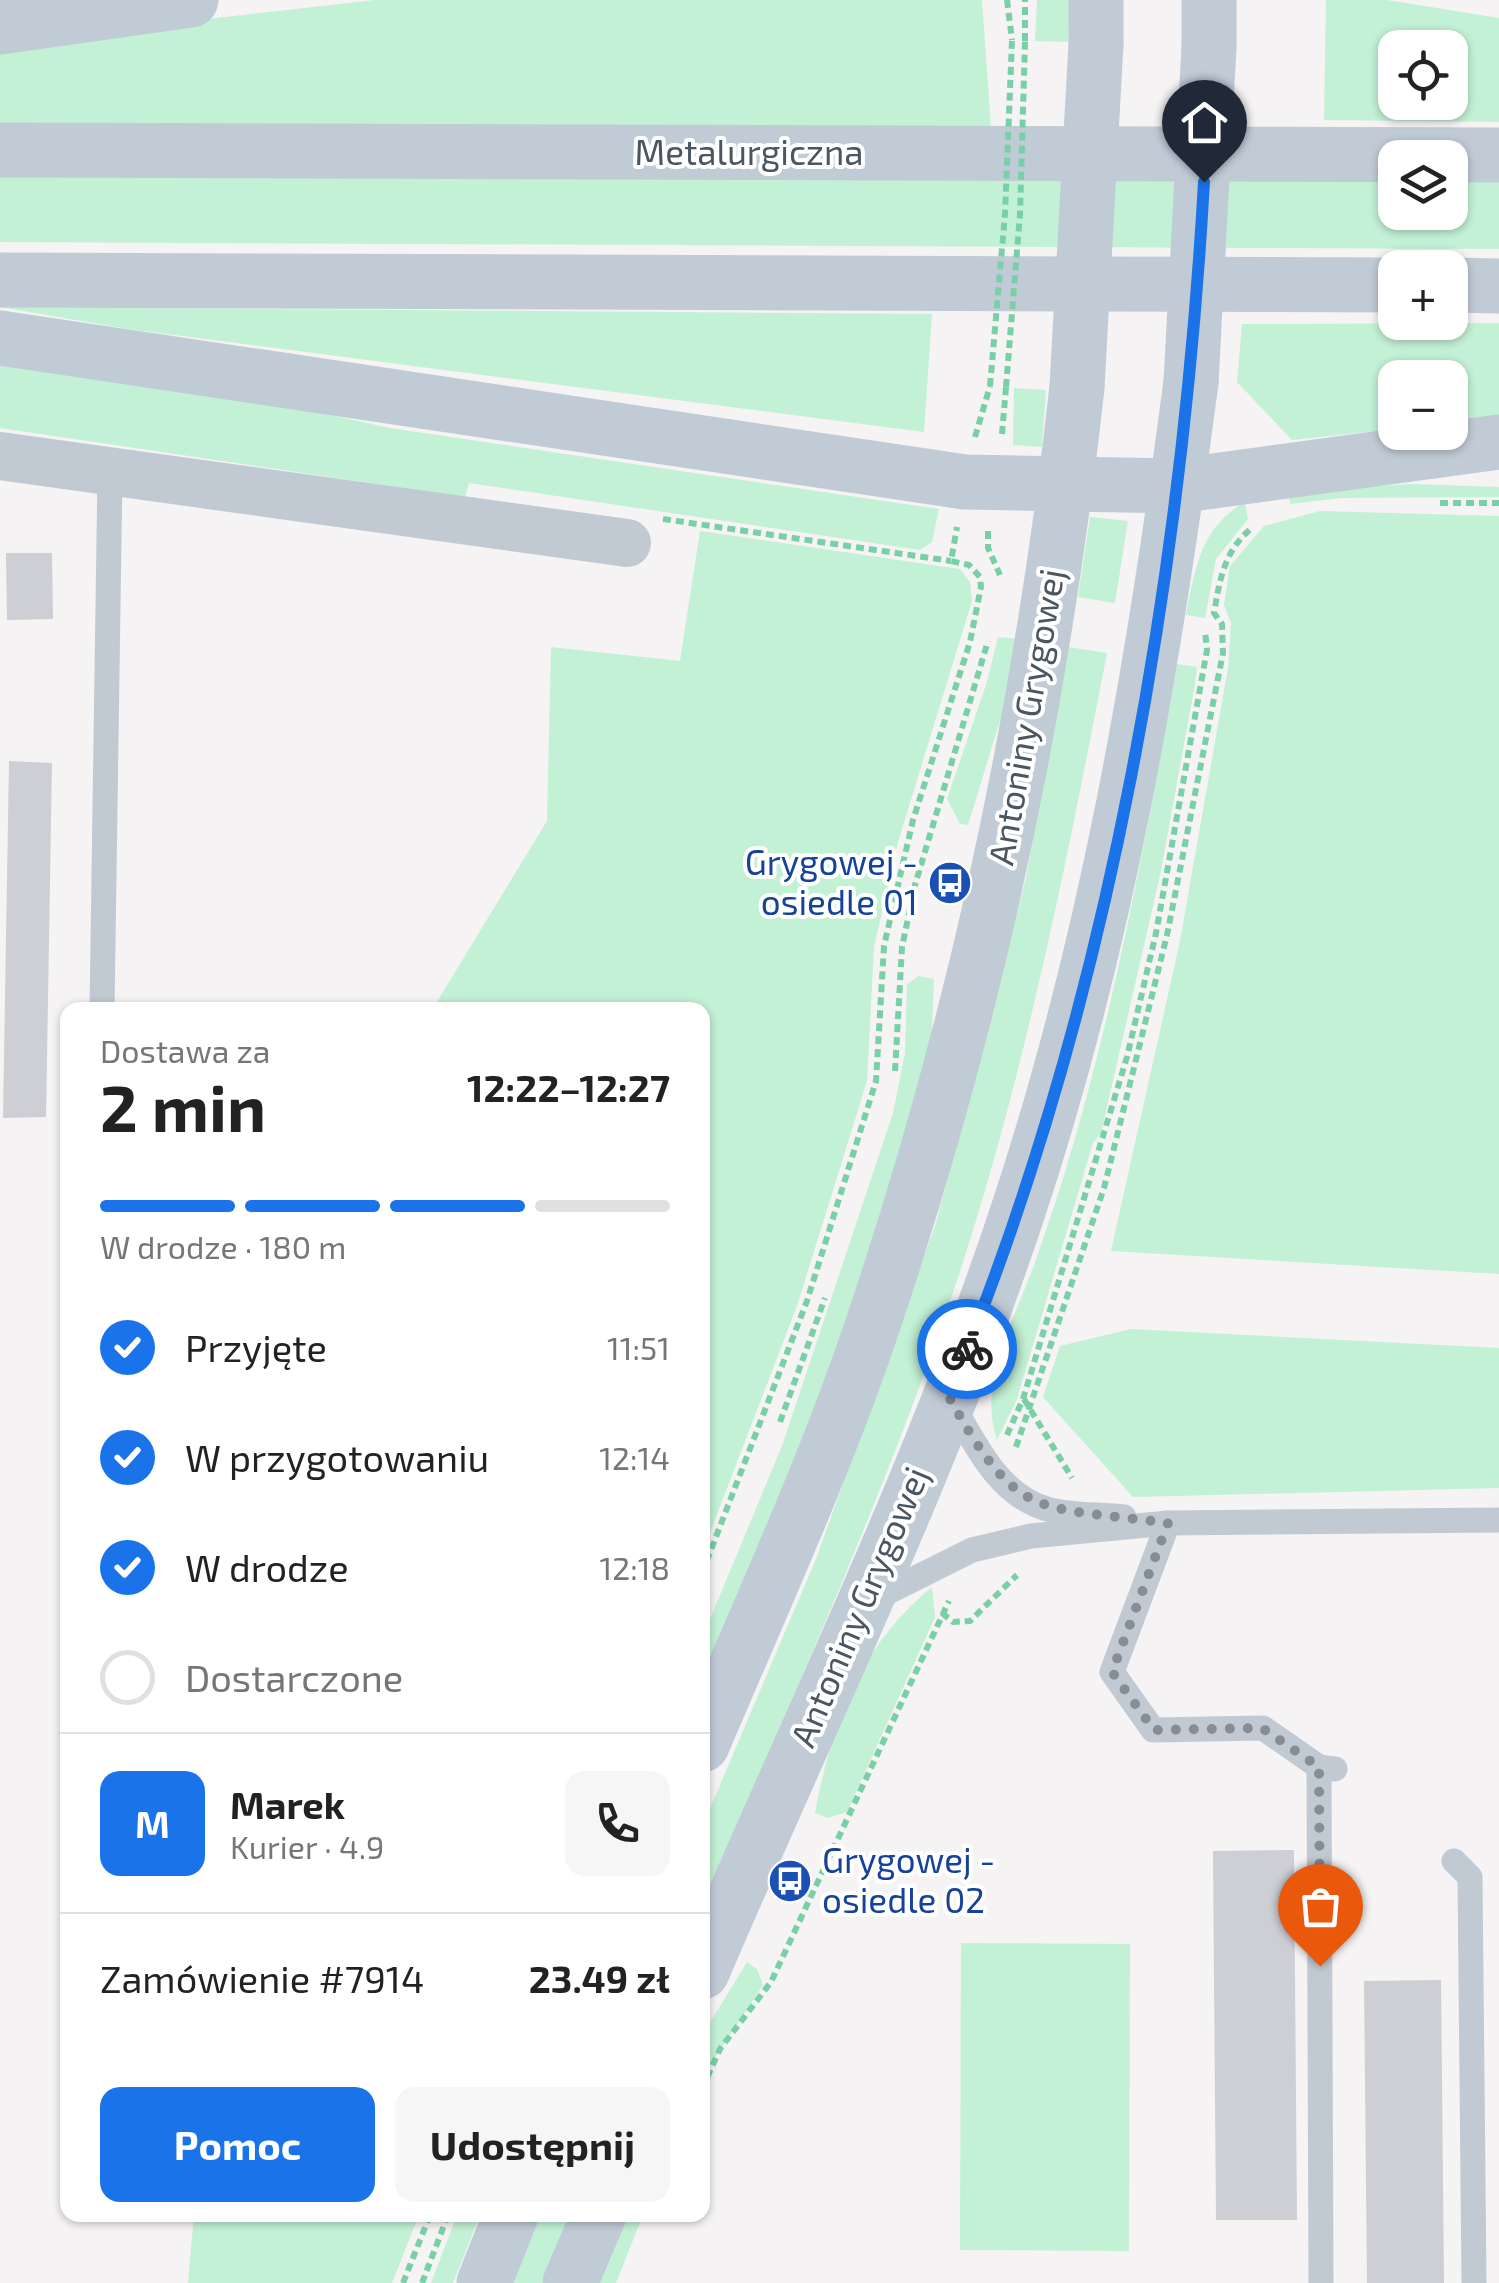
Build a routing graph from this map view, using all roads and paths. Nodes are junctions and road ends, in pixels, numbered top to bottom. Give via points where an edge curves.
1 (191, 0) edge
2 (1007, 0) edge
3 (1025, 0) edge
4 (1096, 22) edge
5 (1209, 23) edge
6 (0, 27) edge
7 (0, 150) edge
8 (1499, 155) edge
9 (0, 280) edge
10 (1378, 285) edge
11 (1468, 286) edge
12 (1499, 286) edge
13 (0, 338) edge
14 (974, 441) dead end
15 (1499, 442) edge
16 (1000, 445) dead end
17 (0, 456) edge
18 (110, 471) junction
19 (1066, 483) junction
20 (1177, 486) junction
21 (1267, 516) dead end
22 (627, 543) dead end
23 (976, 611) dead end
24 (992, 627) dead end
25 (1207, 650) dead end
26 (1223, 653) junction
27 (102, 1002) edge
28 (893, 1081) dead end
29 (832, 1278) dead end
30 (949, 1397) junction
31 (1023, 1399) dead end
32 (1031, 1413) junction
33 (775, 1437) dead end
34 (1002, 1480) junction
35 (1094, 1513) junction
36 (1499, 1520) edge
37 (1168, 1523) junction
38 (1050, 1534) junction
39 (972, 1550) junction
40 (710, 1552) edge
41 (866, 1604) junction
42 (943, 1615) junction
43 (710, 1725) edge
44 (1454, 1861) dead end
45 (710, 1954) edge
46 (710, 2072) edge
47 (427, 2222) edge
48 (445, 2222) edge
49 (508, 2222) edge
50 (596, 2222) edge
51 (404, 2283) edge
52 (422, 2283) edge
53 (484, 2283) edge
54 (570, 2283) edge
55 (1322, 2283) edge
56 (1474, 2283) edge

1 - 6 main road
2 - 14 path, bridge via 1012,40 1005,214 990,386
3 - 16 path, bridge via 1020,214
4 - 19 main road, Antoniny Grygowej, bridge
5 - 20 main road, Antoniny Grygowej, bridge via 1191,382
7 - 8 main road, Metalurgiczna
9 - 10 main road
11 - 12 main road
13 - 19 main road via 965,482
15 - 20 main road
17 - 18 street
18 - 22 street
18 - 27 lane
19 - 20 main road
19 - 43 main road, Antoniny Grygowej via 1023,762 985,940 920,1176 872,1328
20 - 30 main road, Antoniny Grygowej via 1126,791 1058,1077 1017,1216
21 - 26 path via 1244,534 1221,570 1214,613 1222,624
23 - 40 path via 884,946 880,1052 867,1114 807,1301
24 - 28 path via 915,884 900,963
25 - 26 path
26 - 32 path via 1168,935 1104,1188
29 - 33 path
30 - 34 lane
30 - 41 main road, Antoniny Grygowej
31 - 32 path
32 - 34 path
32 - 35 path
34 - 35 lane via 1047,1509
35 - 37 lane
36 - 37 lane
37 - 38 lane
37 - 55 lane via 1112,1672 1154,1730 1262,1728 1327,1768
38 - 39 lane
38 - 42 path via 988,1608 970,1621
39 - 41 lane
39 - 42 path
41 - 45 main road, Antoniny Grygowej
42 - 46 path via 771,1982
44 - 56 lane via 1470,1877
47 - 51 path
48 - 52 path
49 - 53 main road
50 - 54 main road

